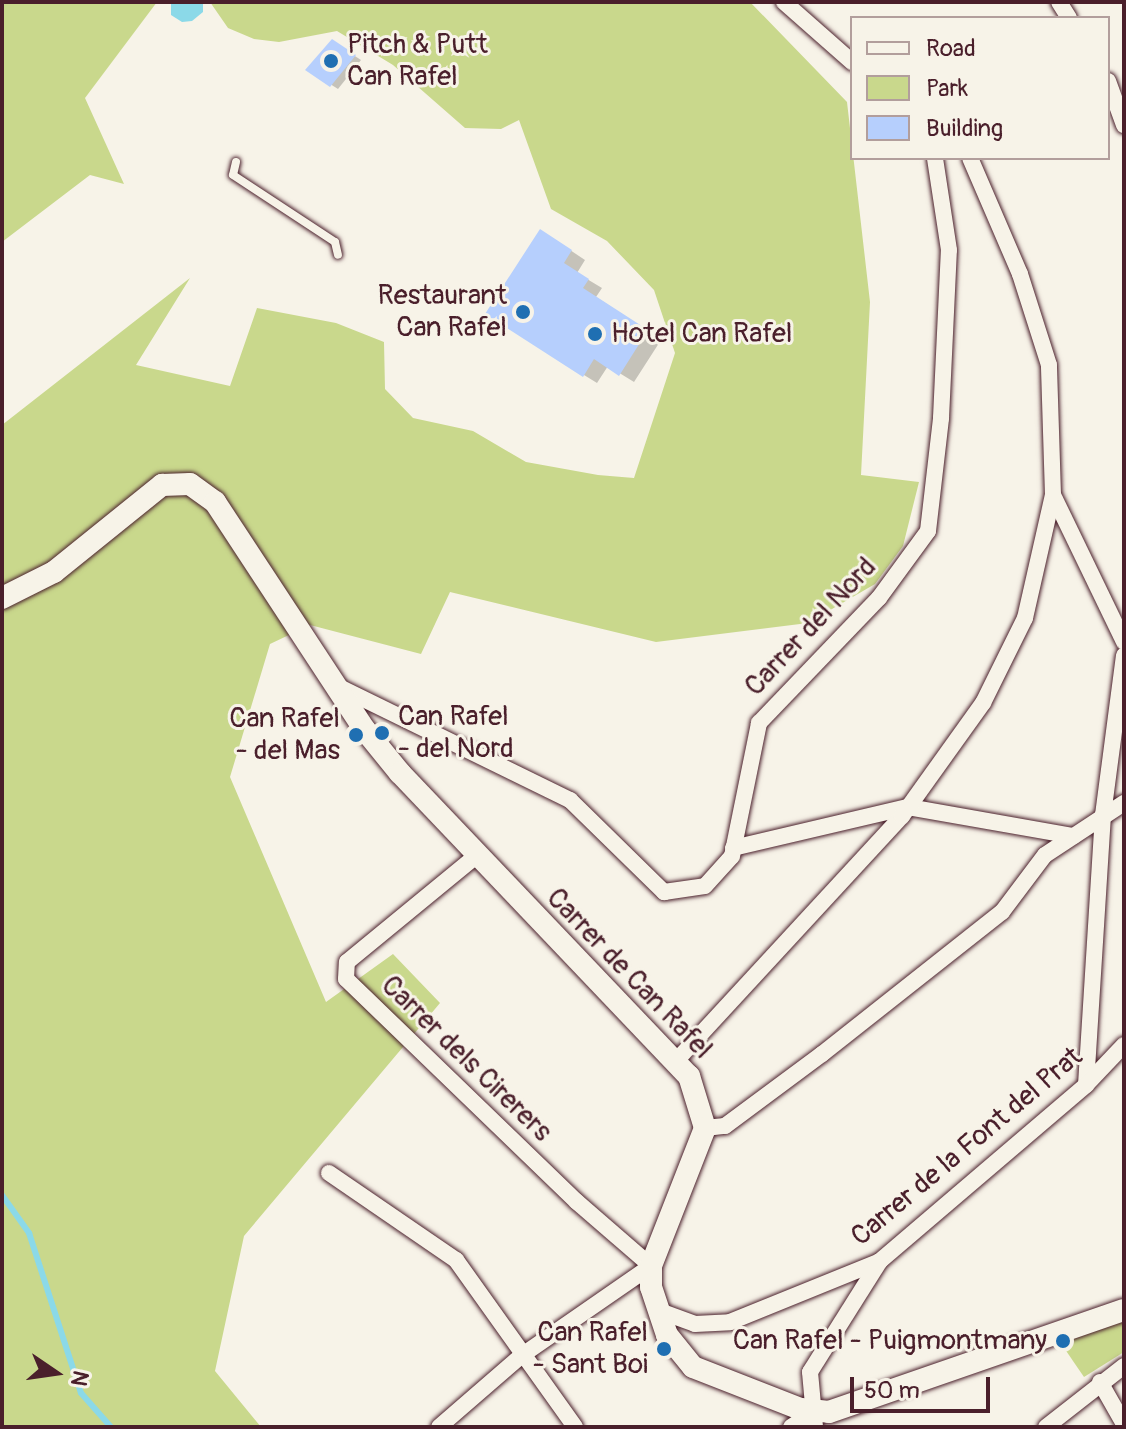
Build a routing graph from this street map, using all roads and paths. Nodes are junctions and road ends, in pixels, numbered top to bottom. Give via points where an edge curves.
1 (784, 2) edge
2 (850, 60) edge
3 (1110, 86) edge
4 (1124, 125) edge
5 (935, 160) edge
6 (971, 160) edge
7 (236, 162) dead end
8 (338, 255) dead end
9 (1053, 495) junction
10 (2, 598) edge
11 (1124, 642) edge
12 (1124, 655) edge
13 (334, 684) junction
14 (1124, 803) edge
15 (908, 807) junction
16 (1103, 815) junction
17 (1073, 836) junction
18 (733, 848) junction
19 (476, 856) junction
20 (1124, 1045) edge
21 (676, 1061) junction
22 (1086, 1085) junction
23 (705, 1128) junction
24 (329, 1173) dead end
25 (880, 1261) junction
26 (651, 1266) junction
27 (657, 1310) junction
28 (1124, 1310) edge
29 (521, 1356) junction
30 (1124, 1366) edge
31 (1100, 1382) junction
32 (814, 1420) edge
33 (1124, 1424) edge
34 (439, 1427) edge
35 (575, 1427) edge
36 (791, 1427) edge
37 (1046, 1427) edge

1 - 2 street
3 - 4 street
5 - 18 street, Carrer del Nord via 949,250 941,418 928,531 879,598 759,723
6 - 9 street via 1020,274 1049,365
7 - 8 lane via 233,175 335,242
9 - 11 street
9 - 15 street via 1025,618 1002,669
10 - 13 street, Carrer de Can Rafel via 54,572 145,495 162,485 190,484 205,491 230,523
12 - 16 street
13 - 18 street, Carrer del Nord via 570,800 664,892 705,886
13 - 19 street, Carrer de Can Rafel via 400,773
14 - 16 street
15 - 17 street
15 - 18 street
15 - 21 street
16 - 17 street
16 - 22 street
17 - 23 street via 1045,855 990,922 725,1126
19 - 21 street, Carrer de Can Rafel
19 - 26 street, Carrer dels Cirerers via 347,962 346,979 577,1202
20 - 22 street, Carrer de la Font del Prat
21 - 23 street, Carrer de Can Rafel via 698,1092
22 - 25 street, Carrer de la Font del Prat
23 - 26 street
24 - 29 street via 456,1260
25 - 27 street, Carrer de la Font del Prat via 730,1322 695,1324
25 - 32 street via 810,1372
26 - 27 street
26 - 29 street
27 - 32 street via 680,1355 693,1367
28 - 32 street
29 - 34 street
29 - 35 street
30 - 31 street
31 - 33 street
31 - 37 street
32 - 36 street

